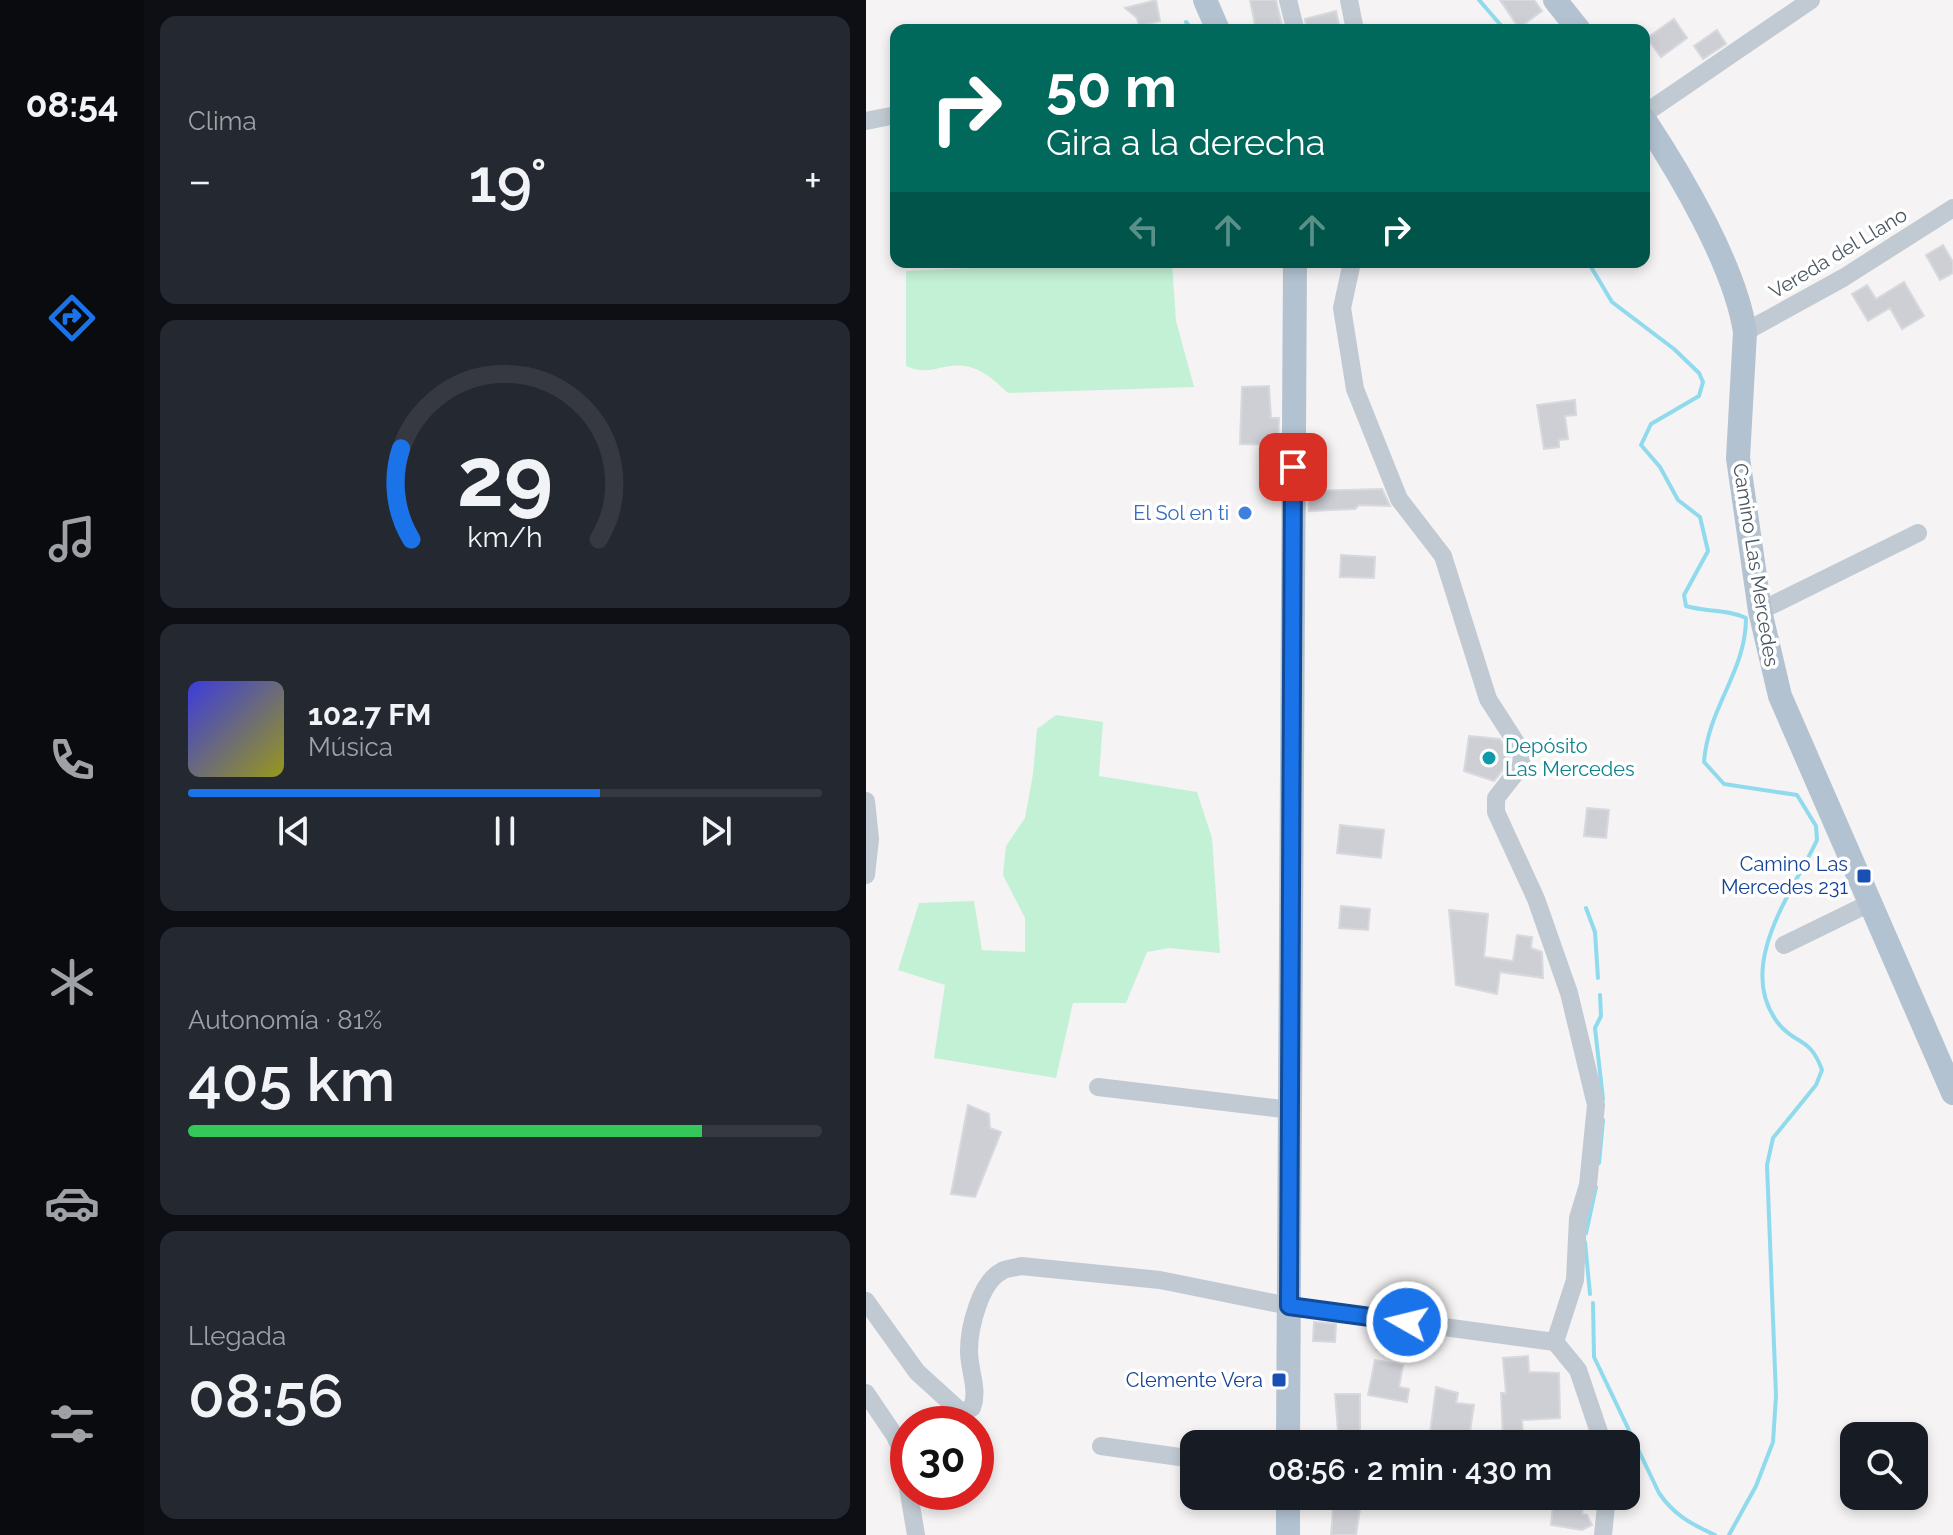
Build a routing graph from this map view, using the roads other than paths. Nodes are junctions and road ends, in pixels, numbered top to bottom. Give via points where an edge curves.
1 (1205, 0) edge
2 (1288, 0) edge
3 (1349, 0) edge
4 (1555, 0) edge
5 (1811, 0) edge
6 (1215, 24) edge
7 (1294, 24) edge
8 (1354, 24) edge
9 (1574, 24) edge
10 (1650, 113) edge
11 (890, 116) edge
12 (866, 121) edge
13 (1650, 126) edge
14 (1953, 208) edge
15 (1295, 268) edge
16 (1351, 268) edge
17 (1745, 332) junction
18 (1918, 533) dead end
19 (1760, 611) junction
20 (866, 801) edge
21 (866, 875) edge
22 (1870, 903) junction
23 (1784, 945) dead end
24 (1098, 1087) dead end
25 (1953, 1093) edge
26 (1291, 1110) junction
27 (866, 1301) edge
28 (1289, 1306) junction
29 (1555, 1342) junction
30 (866, 1393) edge
31 (1288, 1430) edge
32 (1598, 1430) edge
33 (1101, 1446) dead end
34 (1180, 1457) edge
35 (1288, 1510) edge
36 (1606, 1510) edge
37 (916, 1535) edge
38 (1288, 1535) edge
39 (1603, 1535) edge

1 - 6 main road
2 - 7 street
3 - 8 street
4 - 9 main road
5 - 10 street
11 - 12 street
13 - 17 main road, Camino Las Mercedes via 1708,228
14 - 17 street, Vereda del Llano
15 - 26 main road
16 - 29 street via 1342,308 1355,389 1399,499 1443,556 1488,699 1522,752 1521,766 1496,798 1496,812 1536,899 1569,993 1596,1105 1588,1185 1578,1218 1575,1280
17 - 19 main road, Camino Las Mercedes via 1738,458
18 - 19 street
19 - 22 main road, Camino Las Mercedes via 1780,696
20 - 21 street
22 - 23 street
22 - 25 main road, Camino Las Mercedes
24 - 26 street
26 - 28 main road
27 - 28 street via 917,1372 961,1412 972,1408 976,1397 969,1351 979,1300 1002,1271 1021,1266 1160,1280
28 - 29 street
28 - 31 main road
29 - 32 street via 1578,1370
30 - 37 street via 902,1452
33 - 34 street
35 - 38 main road
36 - 39 street

